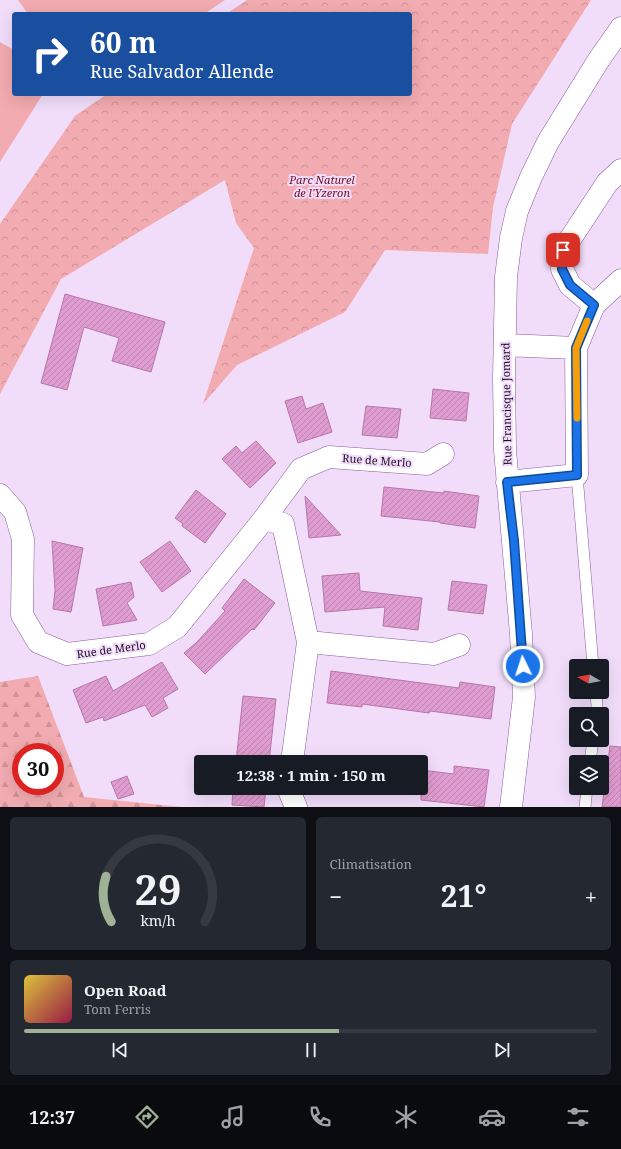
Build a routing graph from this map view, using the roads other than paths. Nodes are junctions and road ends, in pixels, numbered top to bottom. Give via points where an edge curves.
1 (621, 28) edge
2 (621, 170) edge
3 (621, 280) edge
4 (594, 305) junction
5 (505, 345) junction
6 (576, 348) junction
7 (443, 454) dead end
8 (577, 475) junction
9 (507, 482) junction
10 (0, 495) edge
11 (264, 519) junction
12 (308, 642) junction
13 (459, 645) dead end
14 (592, 659) edge
15 (293, 755) edge
16 (291, 795) edge
17 (586, 795) edge
18 (296, 807) edge
19 (511, 807) edge
20 (585, 807) edge

1 - 5 street, Rue Francisque Jomard via 548,142 517,211 506,277
2 - 4 street via 607,183 563,250 562,269 570,285
3 - 4 street
4 - 6 street
5 - 6 street
5 - 9 street, Rue Francisque Jomard
6 - 8 street
7 - 11 street, Rue de Merlo via 428,464 329,457 300,469
8 - 9 street
8 - 14 lane
9 - 19 street, Rue Francisque Jomard via 517,580 524,697
10 - 11 street, Rue de Merlo via 15,512 23,539 22,615 38,642 67,654 149,644 177,627
11 - 12 street via 283,524
12 - 13 street via 434,654
12 - 15 street
16 - 18 street
17 - 20 lane

